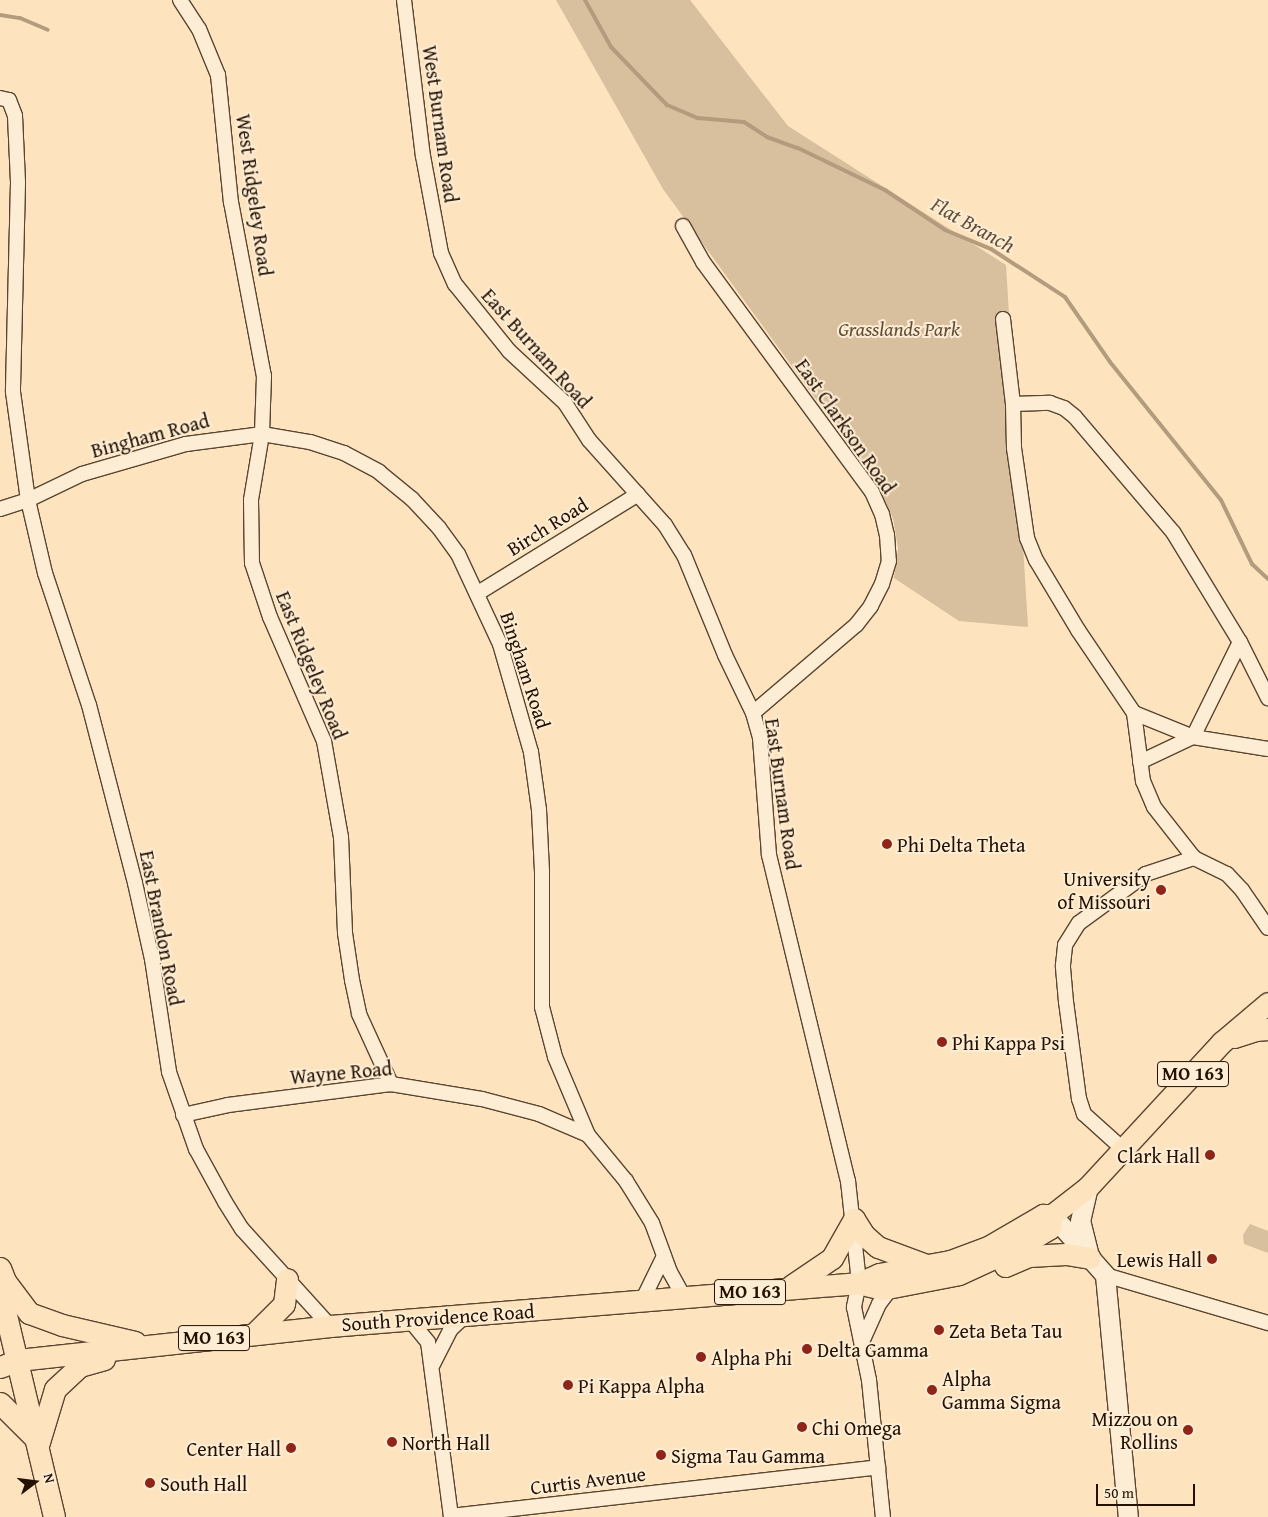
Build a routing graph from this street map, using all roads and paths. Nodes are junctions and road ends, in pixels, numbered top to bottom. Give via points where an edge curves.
1 (180, 0) edge
2 (404, 0) edge
3 (0, 98) edge
4 (683, 226) dead end
5 (440, 253) joint
6 (1003, 319) dead end
7 (1013, 404) junction
8 (262, 434) junction
9 (638, 494) junction
10 (28, 500) junction
11 (0, 509) edge
12 (478, 593) junction
13 (1240, 642) junction
14 (1268, 698) edge
15 (753, 713) junction
16 (1134, 713) junction
17 (1193, 737) junction
18 (1268, 749) edge
19 (1140, 762) junction
20 (1194, 858) junction
21 (1268, 928) edge
22 (1268, 1004) edge
23 (1268, 1029) edge
24 (1222, 1042) junction
25 (390, 1084) junction
26 (183, 1115) junction
27 (588, 1135) junction
28 (1124, 1150) junction
29 (1088, 1187) junction
30 (1052, 1215) junction
31 (854, 1219) junction
32 (664, 1256) junction
33 (1090, 1258) junction
34 (0, 1268) edge
35 (932, 1273) junction
36 (1105, 1275) junction
37 (287, 1278) junction
38 (859, 1283) junction
39 (891, 1288) junction
40 (785, 1289) junction
41 (0, 1290) edge
42 (684, 1297) junction
43 (642, 1301) junction
44 (466, 1315) junction
45 (410, 1320) junction
46 (1268, 1323) edge
47 (330, 1326) junction
48 (254, 1334) junction
49 (862, 1342) junction
50 (147, 1346) junction
51 (6, 1361) edge
52 (433, 1365) junction
53 (0, 1403) edge
54 (39, 1442) junction
55 (878, 1467) junction
56 (451, 1516) edge
57 (54, 1517) edge
58 (883, 1517) edge
59 (1128, 1517) edge

1 - 8 street, West Ridgeley Road via 199,29 218,75 231,202 264,376
2 - 5 street, West Burnam Road via 423,156
3 - 10 street, East Brandon Road via 9,100 14,116 18,183 13,392
4 - 15 street, East Clarkson Road via 703,262 872,492 887,535 889,560 871,606 856,625
5 - 9 street, East Burnam Road via 472,310 509,351 565,403 590,440
6 - 7 street
7 - 13 street via 1050,402 1075,417 1173,532
7 - 16 street via 1014,448 1027,538 1078,630
8 - 10 street, Bingham Road via 186,444 82,474
8 - 12 street, Bingham Road via 310,442 344,453 379,472 412,499 439,528 458,554
8 - 25 street, East Ridgeley Road via 251,500 252,563 270,617 324,741 341,837 344,932 352,980 359,1014
9 - 12 street, Birch Road
9 - 15 street, East Burnam Road via 665,525 684,555
10 - 11 street, Bingham Road
10 - 26 street, East Brandon Road via 45,572 89,705 135,883 152,959 169,1072
12 - 27 street, Bingham Road via 500,644 531,752 539,810 542,872 542,1007 555,1057
13 - 14 street
13 - 17 street
15 - 31 street, East Burnam Road via 760,738 769,855 848,1181
16 - 17 street
16 - 19 street
17 - 18 street
17 - 19 street
19 - 20 street via 1143,781 1154,807
20 - 21 street via 1227,874
20 - 28 street via 1146,874 1079,923 1064,945 1066,1002 1084,1114
22 - 24 main road, South Providence Road / MO 163
23 - 24 main road via 1255,1030
24 - 28 main road, South Providence Road / MO 163
25 - 26 street, Wayne Road
25 - 27 street, Wayne Road via 482,1099 539,1114
26 - 37 street, East Brandon Road via 196,1149 242,1229
27 - 32 street, Bingham Road via 626,1180 652,1223
28 - 29 main road, South Providence Road / MO 163
29 - 30 main road, South Providence Road / MO 163
29 - 33 street via 1080,1221
30 - 33 street
30 - 35 main road, South Providence Road / MO 163 via 1043,1215 988,1247
31 - 35 main road via 864,1235 878,1246
31 - 38 street, East Burnam Road
31 - 40 main road via 832,1258
32 - 42 street, Bingham Road
32 - 43 street
33 - 35 main road via 1066,1254 1029,1256 960,1285
33 - 36 street
34 - 50 main road via 5,1281 29,1313 62,1325
35 - 38 main road, South Providence Road / MO 163 via 880,1274
35 - 39 main road, South Providence Road / MO 163
36 - 46 street
36 - 59 street
37 - 47 street, East Brandon Road
37 - 48 main road via 284,1304
38 - 39 main road, South Providence Road / MO 163
38 - 40 main road, South Providence Road / MO 163
38 - 49 street, East Burnam Road via 854,1306
39 - 49 street via 879,1304
40 - 42 main road, South Providence Road / MO 163
41 - 51 main road
42 - 43 main road, South Providence Road / MO 163
43 - 44 main road, South Providence Road / MO 163
44 - 45 main road, South Providence Road / MO 163
44 - 52 street via 446,1337
45 - 47 main road, South Providence Road / MO 163
45 - 52 street via 428,1342
47 - 48 main road, South Providence Road / MO 163
48 - 50 main road, South Providence Road / MO 163
49 - 55 street, East Burnam Road
50 - 51 main road, South Providence Road / MO 163
50 - 54 main road via 80,1366 65,1377 55,1389
51 - 54 main road
52 - 56 street
53 - 54 main road
54 - 57 main road
55 - 56 street, Curtis Avenue
55 - 58 street, East Burnam Road

